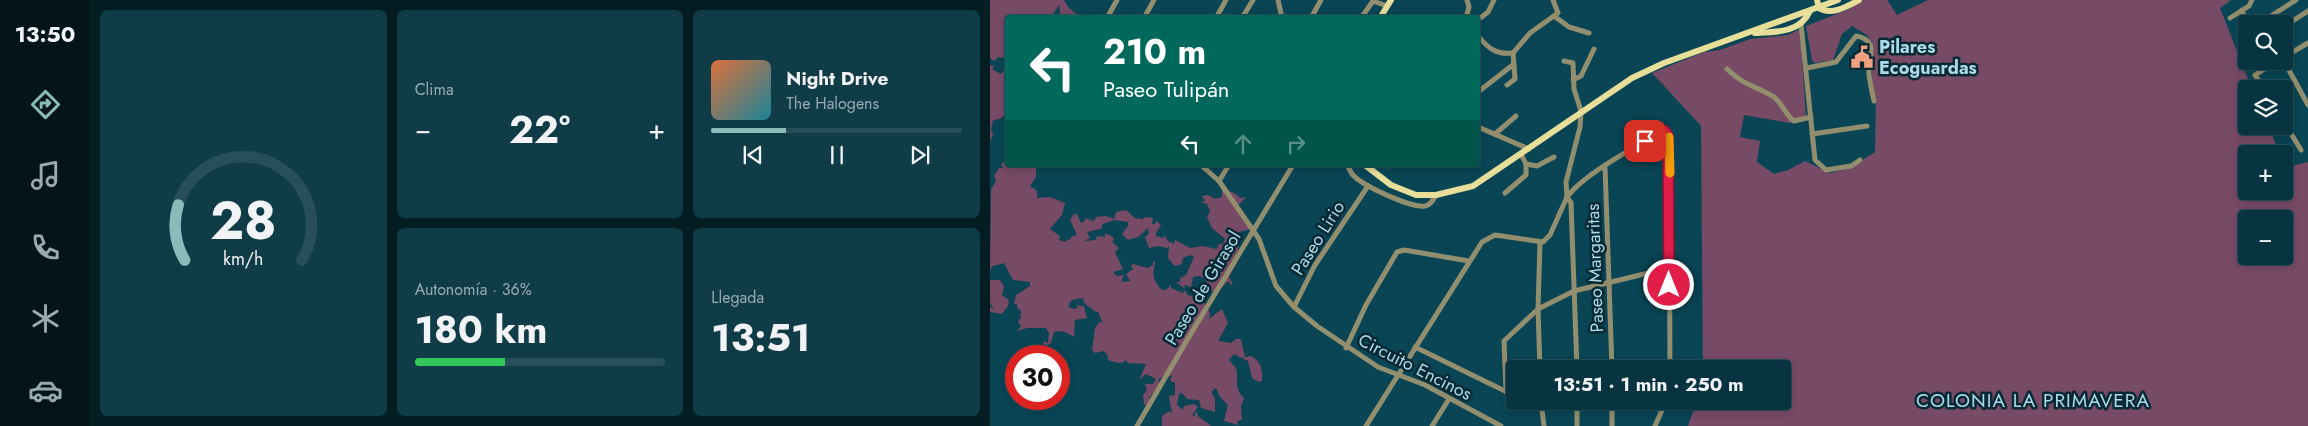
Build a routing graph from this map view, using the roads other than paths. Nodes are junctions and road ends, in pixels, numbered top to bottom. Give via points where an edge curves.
1 (1117, 0) edge
2 (1154, 0) edge
3 (1226, 0) edge
4 (1252, 0) edge
5 (1278, 0) edge
6 (1321, 0) edge
7 (1467, 0) edge
8 (1494, 0) edge
9 (1553, 0) edge
10 (1817, 0) edge
11 (1838, 0) edge
12 (1859, 0) edge
13 (2252, 0) edge
14 (2296, 0) edge
15 (1389, 3) edge
16 (1819, 8) junction
17 (2242, 10) junction
18 (1810, 11) junction
19 (2308, 11) edge
20 (1109, 15) edge
21 (1146, 15) edge
22 (1218, 15) edge
23 (1244, 15) edge
24 (1281, 15) edge
25 (1313, 15) edge
26 (1364, 15) edge
27 (1382, 15) edge
28 (1467, 15) edge
29 (2244, 15) edge
30 (2271, 15) edge
31 (1554, 16) junction
32 (2230, 18) dead end
33 (1480, 19) edge
34 (2293, 21) edge
35 (1801, 24) junction
36 (1589, 33) dead end
37 (1748, 33) junction
38 (1480, 38) edge
39 (2308, 43) edge
40 (1594, 50) dead end
41 (2293, 52) edge
42 (1513, 53) junction
43 (1564, 61) dead end
44 (1514, 64) junction
45 (1806, 68) junction
46 (1727, 69) dead end
47 (2261, 70) edge
48 (2289, 70) edge
49 (1573, 80) junction
50 (2259, 80) edge
51 (1507, 85) dead end
52 (1480, 90) edge
53 (1874, 101) dead end
54 (2308, 105) edge
55 (1581, 111) junction
56 (1516, 116) dead end
57 (1810, 117) junction
58 (1867, 126) dead end
59 (1480, 128) edge
60 (1495, 134) junction
61 (1812, 134) junction
62 (2292, 135) edge
63 (1529, 148) junction
64 (2301, 150) dead end
65 (1521, 154) junction
66 (1554, 157) dead end
67 (1860, 160) dead end
68 (1526, 164) junction
69 (1203, 167) edge
70 (1227, 167) edge
71 (1293, 167) edge
72 (1348, 167) edge
73 (1367, 167) edge
74 (1605, 167) junction
75 (1219, 181) junction
76 (1368, 186) junction
77 (1505, 193) dead end
78 (1436, 195) junction
79 (1567, 197) junction
80 (1254, 231) junction
81 (1540, 242) junction
82 (1469, 261) junction
83 (1669, 268) junction
84 (1608, 283) junction
85 (1574, 291) junction
86 (1294, 306) junction
87 (1538, 310) junction
88 (1415, 347) junction
89 (1346, 348) junction
90 (1540, 360) edge
91 (1577, 360) edge
92 (1612, 360) edge
93 (1670, 360) edge
94 (1398, 374) junction
95 (1506, 392) joint
96 (1449, 399) junction
97 (1543, 410) edge
98 (1577, 410) edge
99 (1612, 410) edge
100 (1662, 410) edge
101 (1138, 426) edge
102 (1366, 426) edge
103 (1432, 426) edge
104 (1501, 426) edge
105 (1544, 426) edge
106 (1577, 426) edge
107 (1612, 426) edge
108 (1655, 426) edge

1 - 20 street
2 - 21 street
3 - 22 street
4 - 23 street
5 - 24 street
6 - 25 street
7 - 28 street
8 - 33 street
9 - 31 street via 1558,10
10 - 16 main road
11 - 16 main road
12 - 16 main road via 1832,11 1824,12
13 - 17 street
14 - 30 street
15 - 26 street via 1373,0
15 - 27 main road
16 - 18 main road
17 - 29 street
17 - 32 street
18 - 35 main road
18 - 37 main road
19 - 34 street
31 - 36 street via 1569,27
31 - 42 street via 1530,33
35 - 37 main road via 1789,30
35 - 45 street
37 - 55 main road via 1646,71
38 - 42 street via 1498,53
39 - 41 street
40 - 49 street via 1580,76
42 - 44 street
43 - 49 street via 1573,63
44 - 51 street via 1516,79
44 - 52 street
45 - 53 street via 1836,62 1856,36 1864,37 1871,48 1870,92
45 - 57 street
46 - 57 street via 1746,85 1776,98 1785,114 1794,121
47 - 50 street via 2255,74
48 - 54 street
49 - 55 street
55 - 63 main road
55 - 79 street via 1566,182
56 - 60 street
57 - 61 street
58 - 61 street
59 - 60 street
60 - 63 street
61 - 67 street via 1815,160 1826,170 1851,166
62 - 64 street
63 - 65 main road
65 - 68 street
65 - 78 main road via 1474,186
66 - 68 street via 1537,166
68 - 77 street via 1526,175
69 - 75 street, Circuito Encinos
70 - 75 street
71 - 80 street, Paseo de Girasol
72 - 76 street
73 - 78 main road via 1384,181 1408,193
74 - 79 street
74 - 83 street via 1665,131 1668,136
74 - 84 street, Paseo Margaritas
75 - 80 street, Circuito Encinos
76 - 78 street via 1391,197 1424,206
76 - 86 street, Paseo Lirio via 1315,265
79 - 81 street via 1550,235
79 - 85 street via 1571,203
80 - 86 street, Circuito Encinos via 1276,286
80 - 101 street, Paseo de Girasol
81 - 82 street via 1507,236 1489,237
81 - 87 street
82 - 88 street
82 - 89 street via 1404,250 1398,252
83 - 84 street
83 - 93 street
84 - 85 street
84 - 92 street, Paseo Margaritas
85 - 87 street
85 - 91 street
86 - 89 street, Circuito Encinos
87 - 90 street
87 - 95 street via 1504,341
88 - 94 street
88 - 95 street
89 - 94 street, Circuito Encinos via 1378,368
94 - 96 street, Circuito Encinos
94 - 102 street
96 - 103 street
96 - 104 street, Circuito Encinos
97 - 105 street
98 - 106 street
99 - 107 street
100 - 108 street

